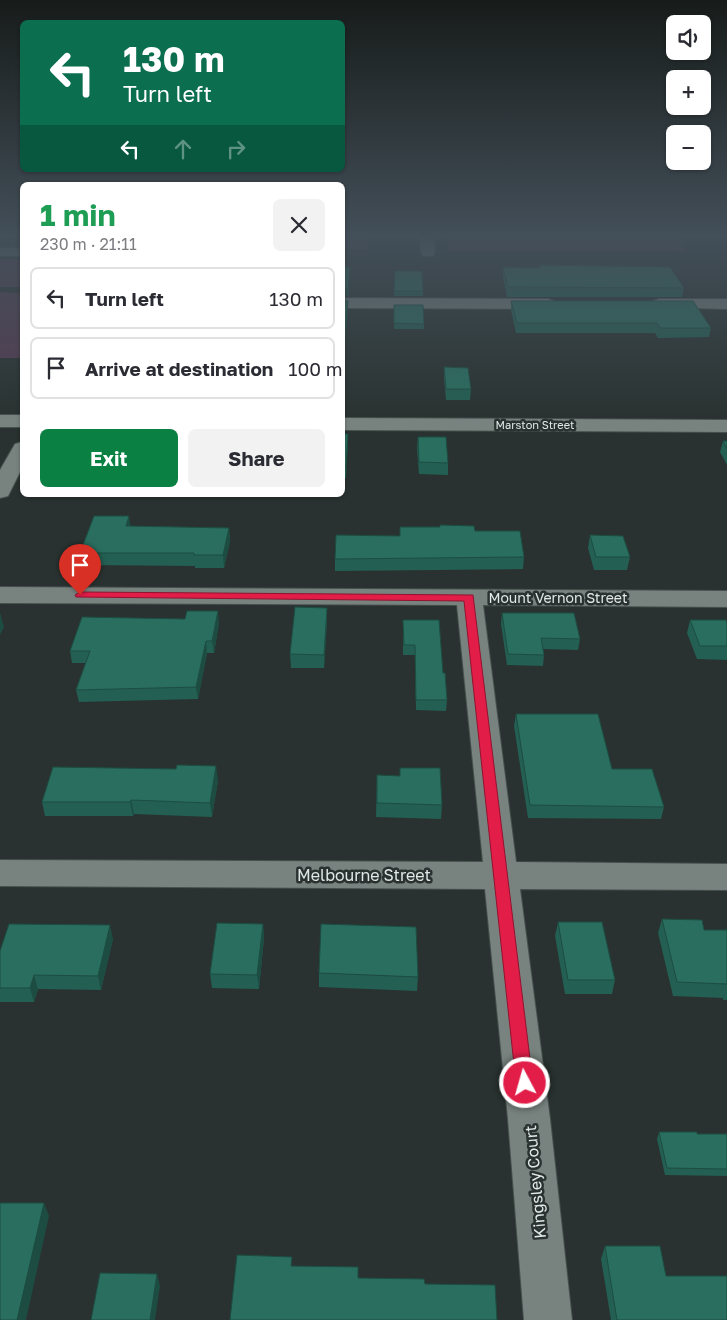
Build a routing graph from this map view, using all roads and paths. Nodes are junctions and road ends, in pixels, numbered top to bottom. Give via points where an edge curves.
1 (345, 303) edge
2 (564, 304) edge
3 (640, 304) edge
4 (727, 304) edge
5 (0, 421) edge
6 (20, 422) edge
7 (345, 424) edge
8 (727, 426) edge
9 (20, 452) edge
10 (0, 491) edge
11 (0, 595) edge
12 (469, 598) junction
13 (727, 599) edge
14 (0, 873) edge
15 (502, 876) junction
16 (727, 877) edge
17 (548, 1320) edge

1 - 2 street
3 - 4 street
5 - 6 street
7 - 8 street, Marston Street
9 - 10 street
11 - 12 street, Mount Vernon Street
12 - 13 street, Mount Vernon Street
12 - 15 street, Kingsley Court
14 - 15 street, Melbourne Street
15 - 16 street, Melbourne Street
15 - 17 street, Kingsley Court

